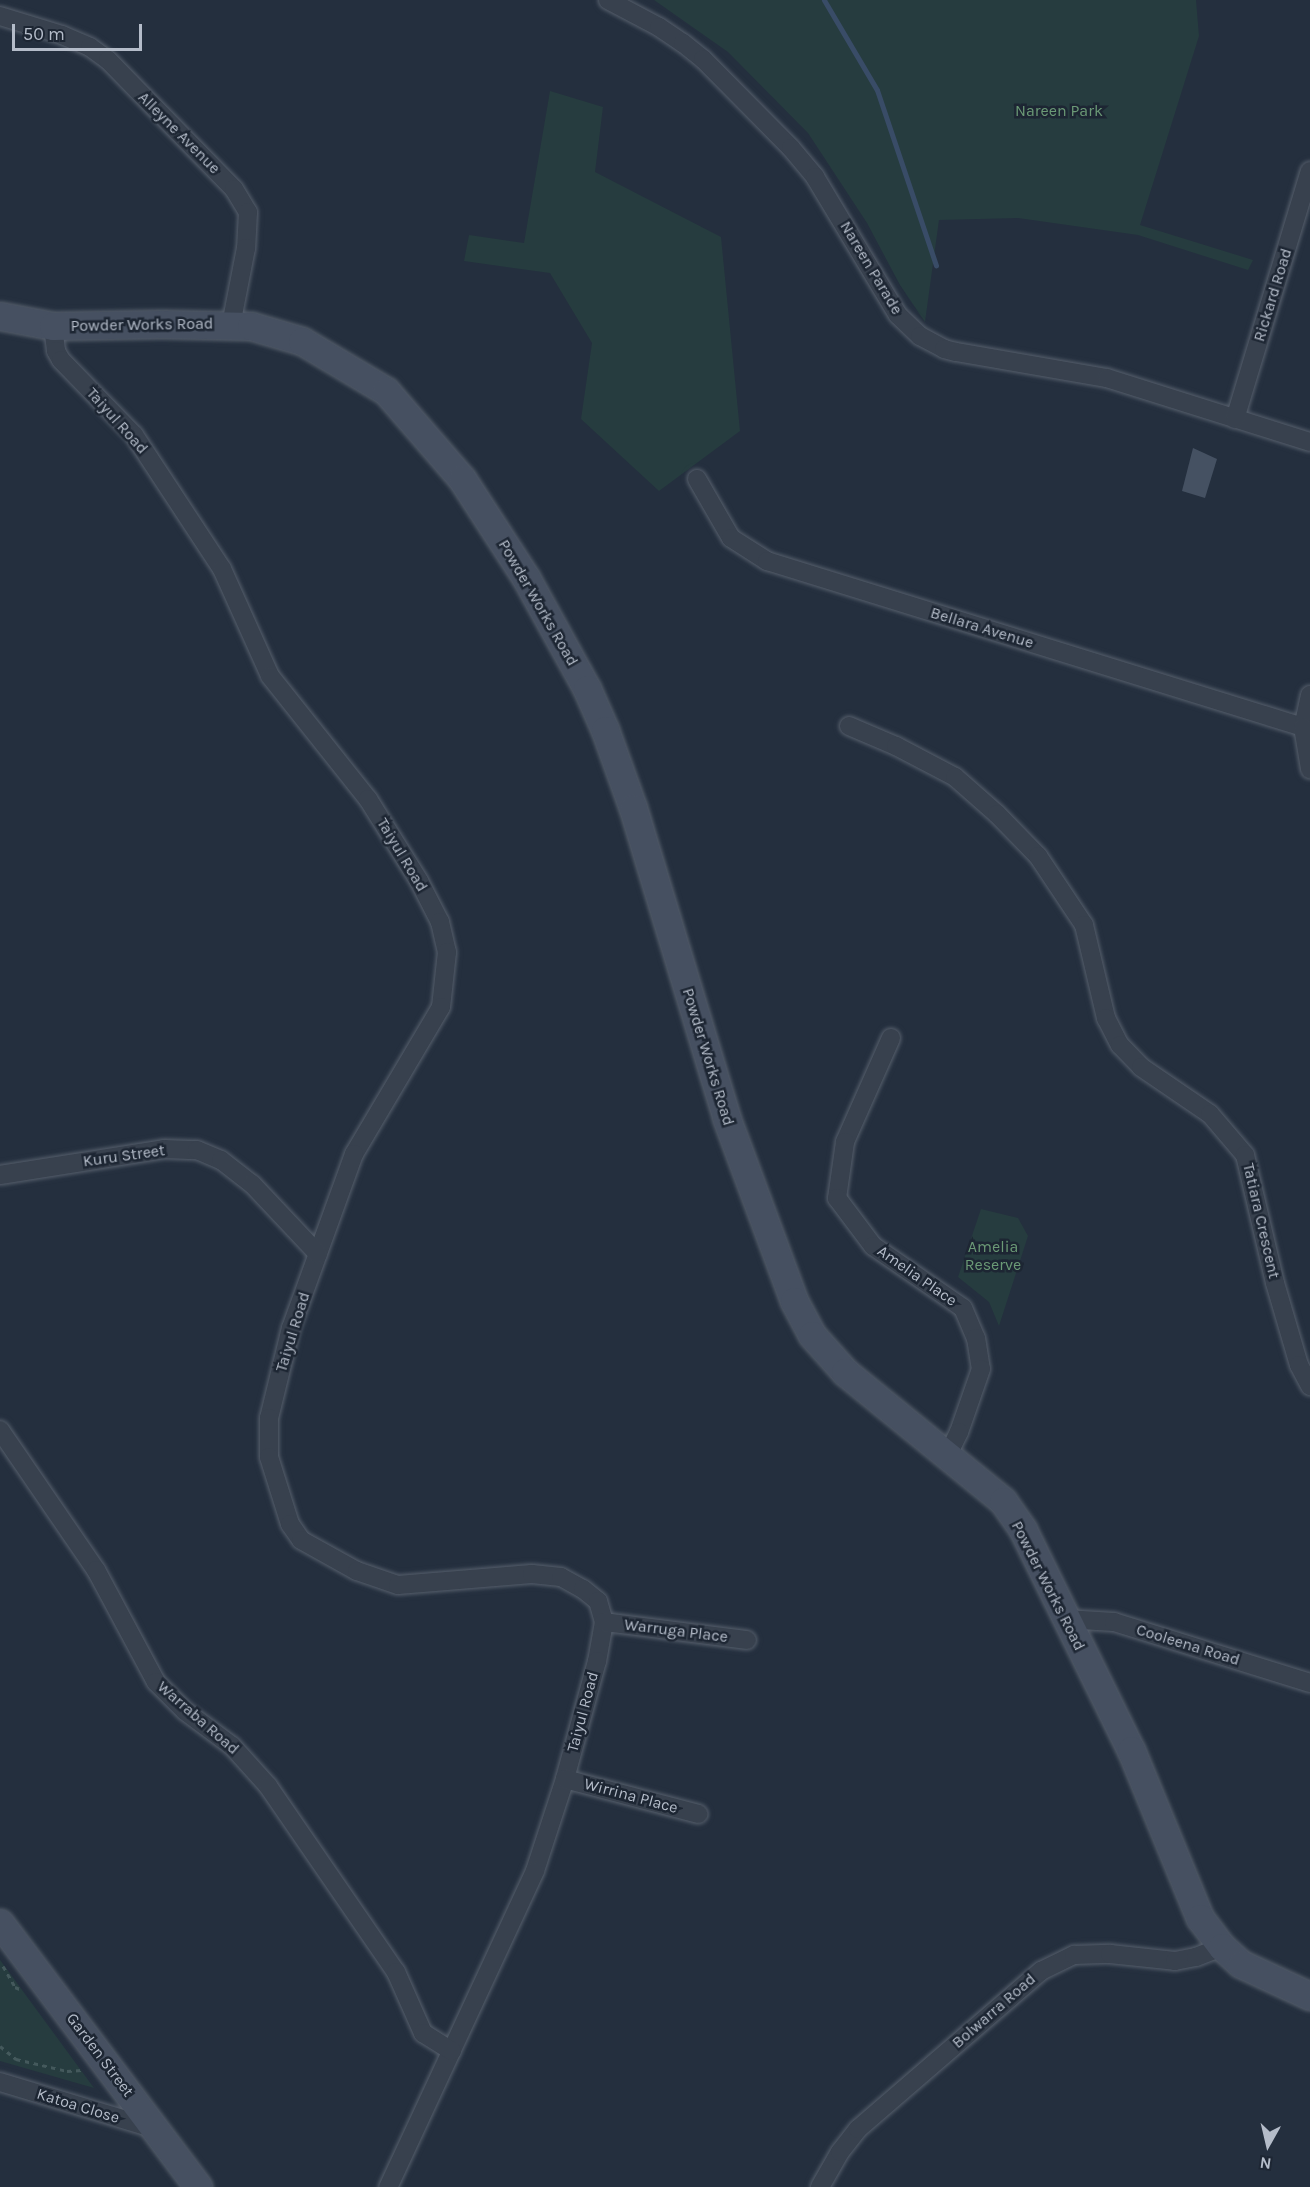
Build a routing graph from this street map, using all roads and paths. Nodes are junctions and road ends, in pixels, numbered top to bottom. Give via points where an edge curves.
1 (608, 0) edge
2 (0, 16) edge
3 (1310, 171) edge
4 (0, 316) edge
5 (231, 325) junction
6 (53, 326) junction
7 (1235, 419) junction
8 (1310, 442) edge
9 (697, 479) dead end
10 (1310, 695) edge
11 (849, 726) dead end
12 (1303, 727) junction
13 (1310, 769) edge
14 (891, 1038) dead end
15 (0, 1175) edge
16 (318, 1254) junction
17 (1310, 1386) edge
18 (0, 1430) edge
19 (948, 1455) junction
20 (1065, 1619) junction
21 (604, 1622) junction
22 (747, 1640) dead end
23 (1310, 1683) edge
24 (565, 1779) junction
25 (698, 1814) dead end
26 (0, 1923) edge
27 (1222, 1947) junction
28 (1310, 1996) edge
29 (0, 2046) edge
30 (452, 2052) junction
31 (84, 2070) dead end
32 (0, 2082) edge
33 (156, 2129) junction
34 (198, 2187) edge
35 (388, 2187) edge
36 (820, 2187) edge

1 - 7 street, Nareen Parade via 659,27 703,59 798,155 898,315 920,336 956,352 1107,378
2 - 5 street, Alleyne Avenue via 62,35 108,60 234,189 248,212 246,248
3 - 7 street, Rickard Road
4 - 6 main road, Powder Works Road
5 - 6 main road, Powder Works Road
5 - 19 main road, Powder Works Road via 251,326 302,341 386,391 462,479 526,578 605,730 633,808 726,1117 794,1301 812,1335 845,1372
6 - 16 street, Taiyul Road via 61,360 134,435 161,473 222,569 270,676 368,799 440,922 447,952 441,1006 354,1154
7 - 8 street, Nareen Parade
9 - 12 street, Bellara Avenue via 731,538 767,561
10 - 12 street
11 - 17 street, Tatiara Crescent via 955,777 1038,856 1084,925 1106,1018 1120,1045 1141,1067 1210,1114 1245,1155 1275,1282 1299,1365
12 - 13 street
14 - 19 street, Amelia Place via 845,1142 837,1198 873,1246 963,1308 976,1338 981,1369
15 - 16 street, Kuru Street via 155,1150 197,1150 221,1160 252,1184
16 - 21 street, Taiyul Road via 291,1328 269,1418 269,1457 282,1505 301,1540 357,1571 398,1585 532,1574 561,1577 598,1601
18 - 30 street, Warraba Road via 96,1570 156,1682 185,1711 232,1746 268,1786 396,1972 423,2033
19 - 20 main road, Powder Works Road via 1003,1501 1023,1530
20 - 23 street, Cooleena Road via 1114,1622
20 - 27 main road, Powder Works Road via 1131,1750 1200,1918
21 - 22 street, Warruga Place
21 - 24 street, Taiyul Road
24 - 25 street, Wirrina Place
24 - 30 street, Taiyul Road via 535,1871
26 - 33 main road, Garden Street
27 - 28 main road, Powder Works Road via 1241,1964
27 - 36 street, Bolwarra Road via 1175,1961 1110,1954 1074,1955 1041,1971 858,2129
29 - 31 path via 16,2059 67,2071
30 - 35 street, Taiyul Road
32 - 33 street, Katoa Close
33 - 34 main road, Garden Street

